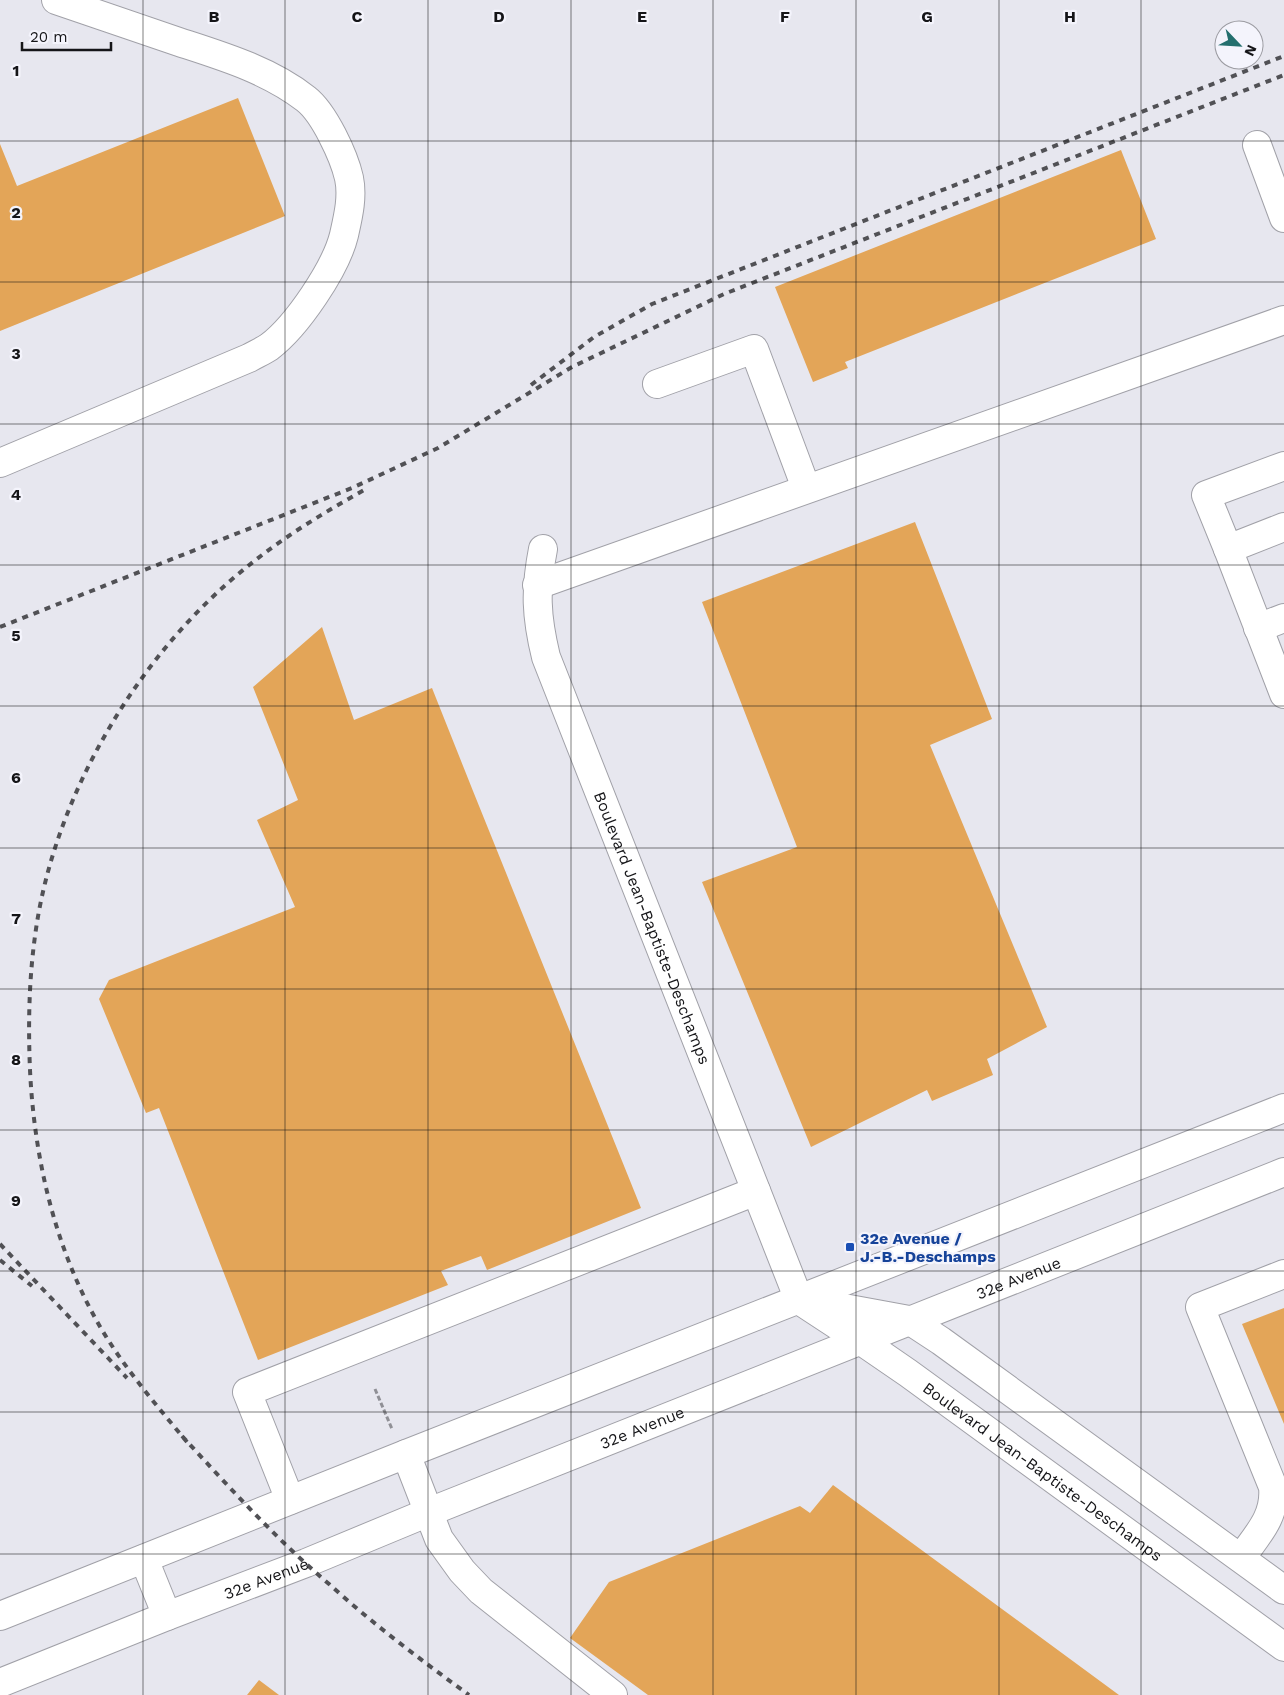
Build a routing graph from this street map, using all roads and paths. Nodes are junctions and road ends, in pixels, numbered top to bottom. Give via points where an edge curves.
1 (56, 0) edge
2 (1257, 145) dead end
3 (1284, 218) edge
4 (1284, 320) edge
5 (658, 384) dead end
6 (0, 463) edge
7 (1284, 466) edge
8 (806, 488) junction
9 (1284, 527) edge
10 (543, 549) dead end
11 (1228, 549) junction
12 (537, 585) junction
13 (1284, 618) edge
14 (1258, 628) junction
15 (1284, 694) edge
16 (1284, 1108) edge
17 (1284, 1172) edge
18 (756, 1191) junction
19 (1284, 1274) edge
20 (799, 1300) junction
21 (909, 1320) junction
22 (860, 1340) junction
23 (375, 1389) dead end
24 (392, 1430) dead end
25 (406, 1454) junction
26 (290, 1500) junction
27 (429, 1512) junction
28 (144, 1558) junction
29 (1241, 1558) junction
30 (1284, 1590) edge
31 (0, 1616) edge
32 (166, 1616) junction
33 (1284, 1647) edge
34 (0, 1683) edge
35 (613, 1695) edge

1 - 6 street via 242,63 307,100 322,117 339,152 349,179 350,211 341,247 316,293 269,346 249,358
2 - 3 street
4 - 8 street
5 - 8 street via 754,349
7 - 11 street via 1206,495
8 - 12 street
9 - 11 street
10 - 12 street, Boulevard Jean-Baptiste-Deschamps
11 - 14 street
12 - 18 street, Boulevard Jean-Baptiste-Deschamps via 538,625 546,657
13 - 14 street
14 - 15 street
16 - 20 street
17 - 21 street, 32e Avenue
18 - 20 street, Boulevard Jean-Baptiste-Deschamps
18 - 26 street via 247,1392
19 - 29 street via 1200,1307 1273,1487 1272,1510
20 - 21 street
20 - 22 street, Boulevard Jean-Baptiste-Deschamps
20 - 25 street
21 - 22 street, 32e Avenue
21 - 29 street
22 - 27 street, 32e Avenue
22 - 33 street, Boulevard Jean-Baptiste-Deschamps
23 - 24 path
25 - 26 street
25 - 27 street
26 - 28 street
27 - 32 street, 32e Avenue
27 - 35 street via 448,1554 480,1591
28 - 31 street
28 - 32 street
29 - 30 street
32 - 34 street, 32e Avenue

